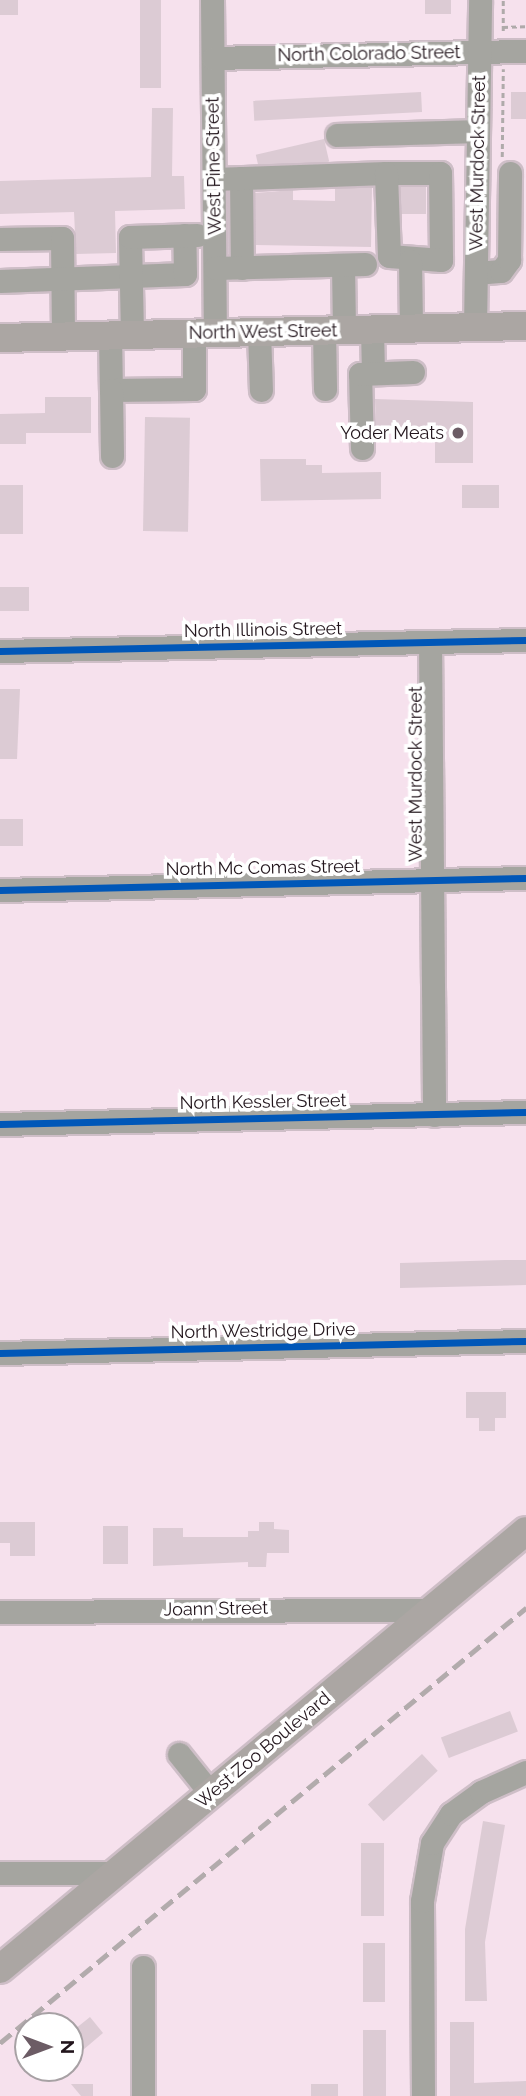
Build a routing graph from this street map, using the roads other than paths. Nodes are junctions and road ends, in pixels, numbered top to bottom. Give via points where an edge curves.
1 (212, 0) edge
2 (480, 0) edge
3 (526, 51) edge
4 (480, 52) junction
5 (213, 58) junction
6 (478, 131) junction
7 (337, 135) dead end
8 (388, 173) junction
9 (512, 173) edge
10 (478, 177) junction
11 (240, 178) junction
12 (214, 179) junction
13 (442, 183) junction
14 (214, 234) junction
15 (184, 235) junction
16 (0, 239) edge
17 (410, 261) junction
18 (215, 268) junction
19 (242, 268) junction
20 (476, 273) junction
21 (131, 276) junction
22 (62, 278) junction
23 (0, 281) edge
24 (526, 326) edge
25 (475, 327) junction
26 (411, 328) junction
27 (347, 330) junction
28 (259, 331) junction
29 (205, 333) junction
30 (121, 335) junction
31 (64, 336) junction
32 (0, 338) edge
33 (413, 372) dead end
34 (373, 373) junction
35 (326, 389) dead end
36 (111, 390) junction
37 (261, 390) dead end
38 (362, 448) dead end
39 (112, 456) dead end
40 (526, 640) edge
41 (430, 642) junction
42 (0, 651) edge
43 (526, 878) edge
44 (432, 880) junction
45 (0, 890) edge
46 (526, 1112) edge
47 (434, 1115) junction
48 (0, 1124) edge
49 (526, 1341) edge
50 (0, 1353) edge
51 (526, 1531) edge
52 (432, 1610) junction
53 (0, 1612) edge
54 (179, 1754) dead end
55 (526, 1772) edge
56 (211, 1794) junction
57 (0, 1873) edge
58 (116, 1873) junction
59 (143, 1967) dead end
60 (0, 1969) edge
61 (143, 2096) edge
62 (423, 2096) edge

1 - 5 street, West Pine Street
2 - 4 street, West Murdock Street
3 - 4 street, North Colorado Street
4 - 5 street, North Colorado Street
4 - 6 street, West Murdock Street
5 - 12 street, West Pine Street
6 - 7 street
6 - 10 street, West Murdock Street
8 - 11 street
8 - 13 street via 440,173
8 - 17 street via 389,256
9 - 10 street
9 - 20 street via 509,260 501,271
10 - 13 street
10 - 20 street, West Murdock Street
11 - 12 street
11 - 19 street
12 - 14 street, West Pine Street
13 - 17 street via 441,260
14 - 15 street
14 - 18 street, West Pine Street
15 - 21 street via 130,237
15 - 21 street via 185,274
16 - 22 street via 62,238
17 - 26 street
18 - 19 street
18 - 29 street, West Pine Street
19 - 27 street via 354,265
20 - 25 street, West Murdock Street
21 - 22 street
21 - 30 street
22 - 23 street
22 - 31 street
24 - 25 main road, North West Street
25 - 26 main road, North West Street
26 - 27 main road, North West Street
27 - 28 main road, North West Street
27 - 34 street
27 - 35 street
28 - 29 main road, North West Street
28 - 37 street
29 - 30 main road, North West Street
29 - 36 street, West Pine Street via 194,389
30 - 31 main road, North West Street
30 - 36 street
31 - 32 main road, North West Street
33 - 34 street
34 - 38 street via 360,373
36 - 39 street
40 - 41 street, North Illinois Street
41 - 42 street, North Illinois Street
41 - 44 street, West Murdock Street
43 - 44 street, North Mc Comas Street
44 - 45 street, North Mc Comas Street
44 - 47 street, West Murdock Street
46 - 47 street, North Kessler Street
47 - 48 street, North Kessler Street
49 - 50 street, North Westridge Drive
51 - 52 main road, West Zoo Boulevard
52 - 53 street, Joann Street
52 - 56 main road, West Zoo Boulevard
54 - 56 street
55 - 62 street via 481,1792 452,1814 432,1843 422,1901
56 - 58 main road, West Zoo Boulevard
57 - 58 street
58 - 60 main road, West Zoo Boulevard
59 - 61 street

